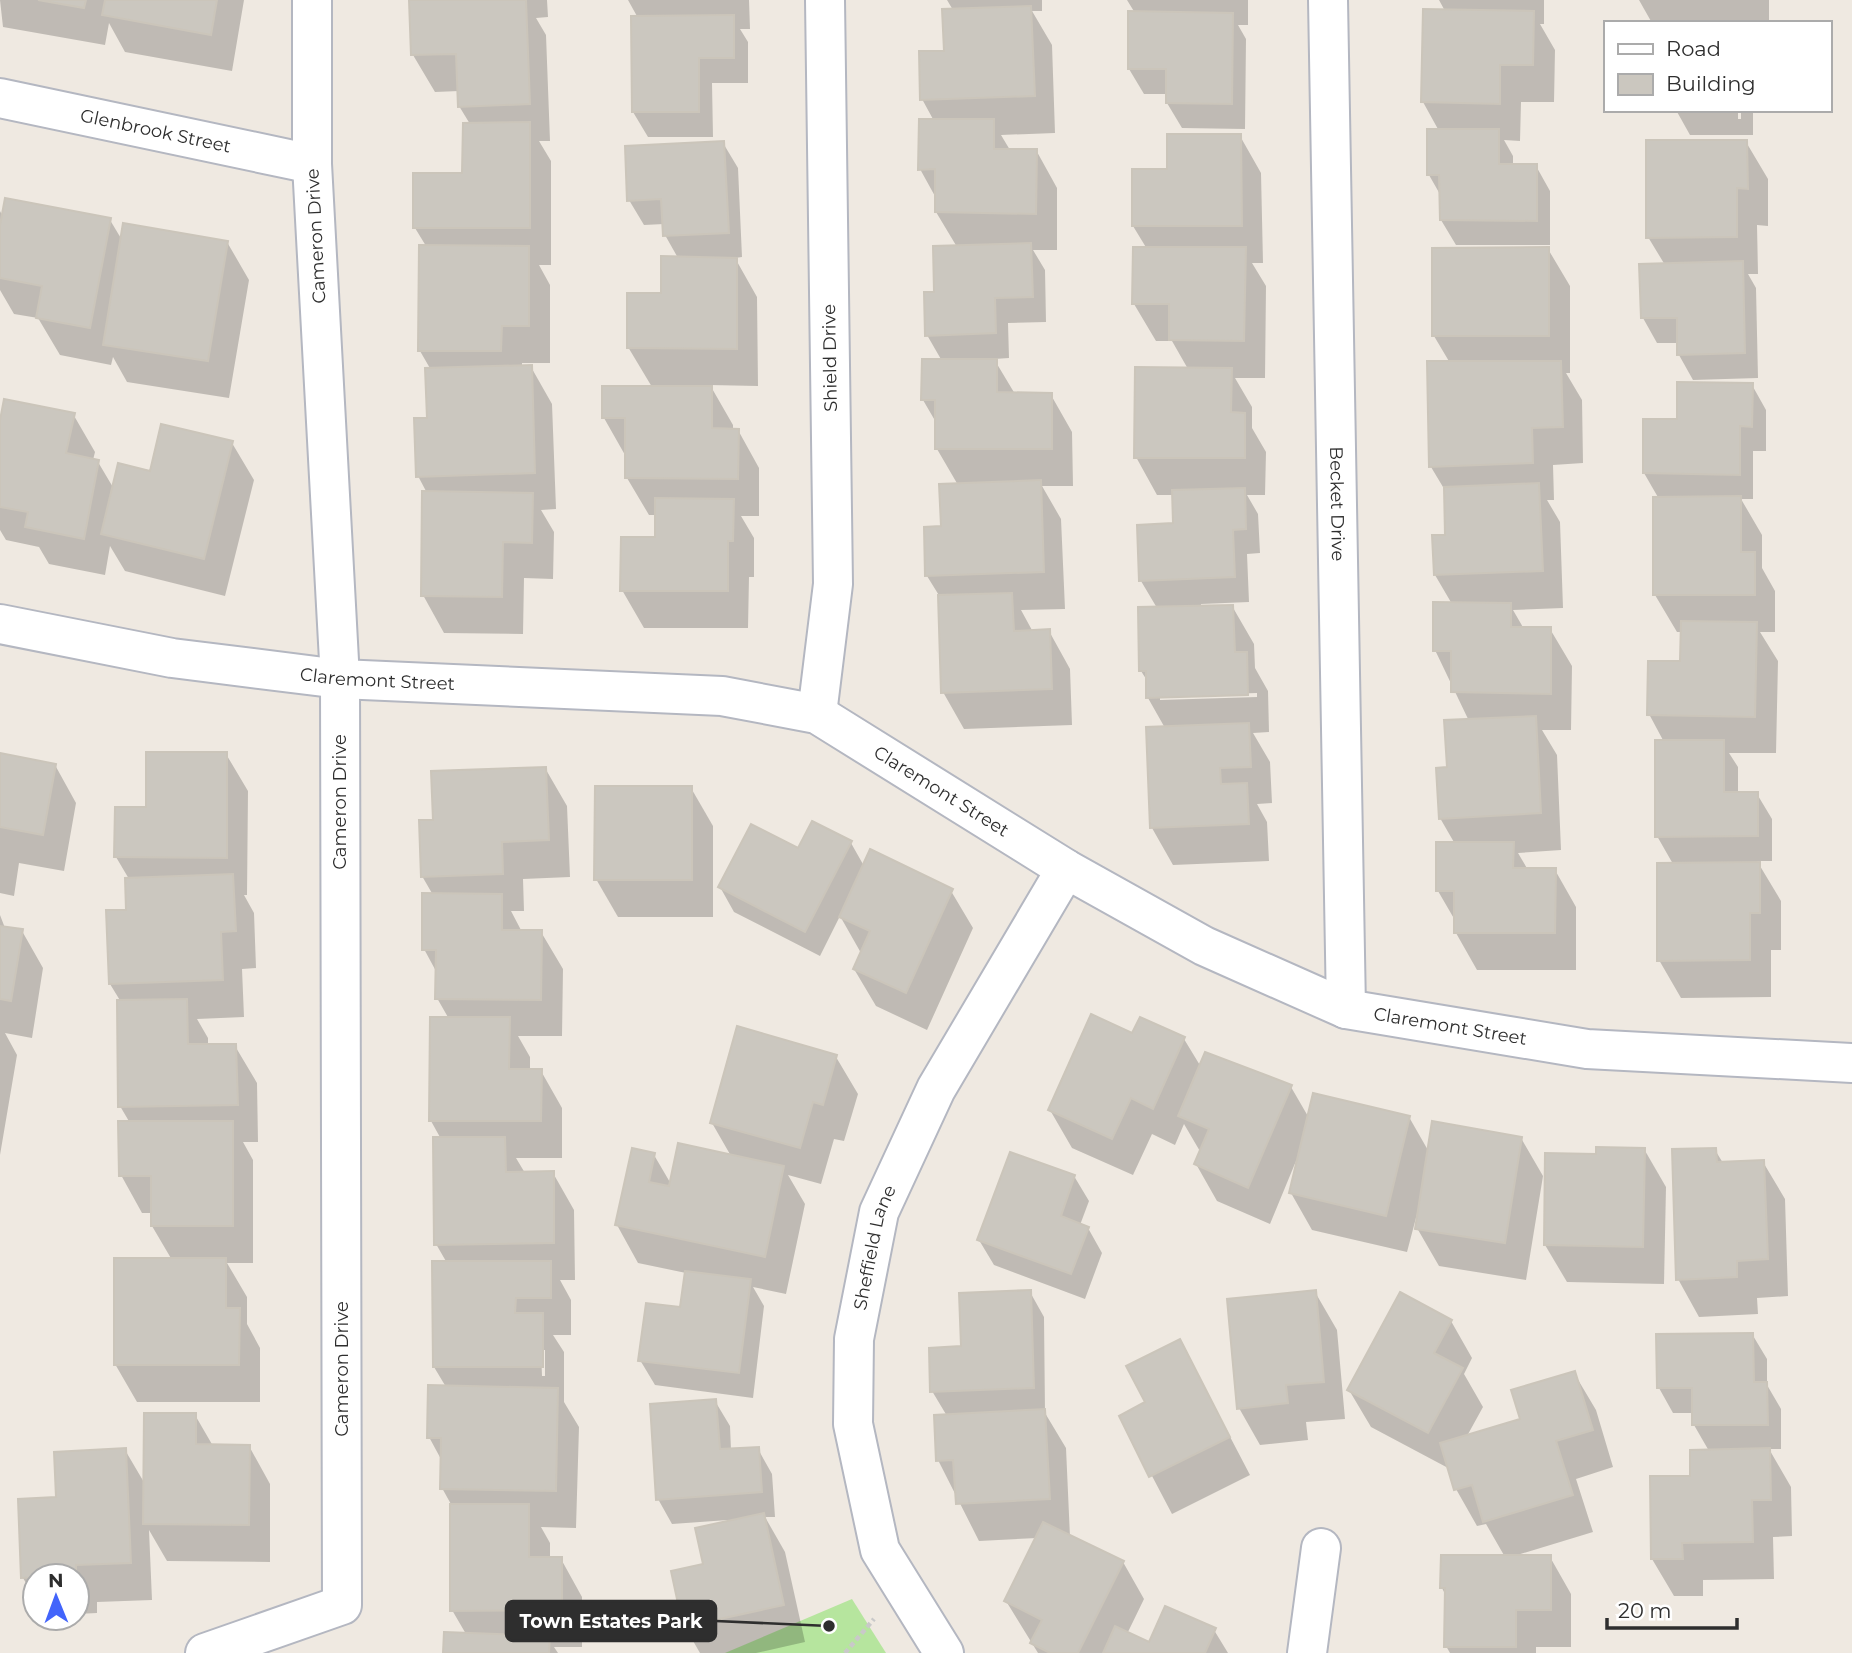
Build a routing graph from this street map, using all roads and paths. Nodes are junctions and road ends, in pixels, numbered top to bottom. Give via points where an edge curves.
1 (312, 0) edge
2 (825, 0) edge
3 (1328, 0) edge
4 (0, 98) edge
5 (312, 164) junction
6 (0, 624) edge
7 (340, 679) junction
8 (817, 714) junction
9 (1066, 869) junction
10 (1346, 1009) junction
11 (1852, 1063) edge
12 (1321, 1549) dead end
13 (205, 1653) edge
14 (944, 1653) edge
15 (1307, 1653) edge

1 - 5 street, Cameron Drive
2 - 8 street, Shield Drive via 833,584
3 - 10 street, Becket Drive
4 - 5 street, Glenbrook Street
5 - 7 street, Cameron Drive
6 - 7 street, Claremont Street via 172,659
7 - 8 street, Claremont Street via 722,696
7 - 13 street, Cameron Drive via 342,1605
8 - 9 street, Claremont Street
9 - 10 street, Claremont Street via 1204,946
9 - 14 street, Sheffield Lane via 936,1089 879,1212 854,1339 853,1424 880,1550
10 - 11 street, Claremont Street via 1587,1049
12 - 15 street

